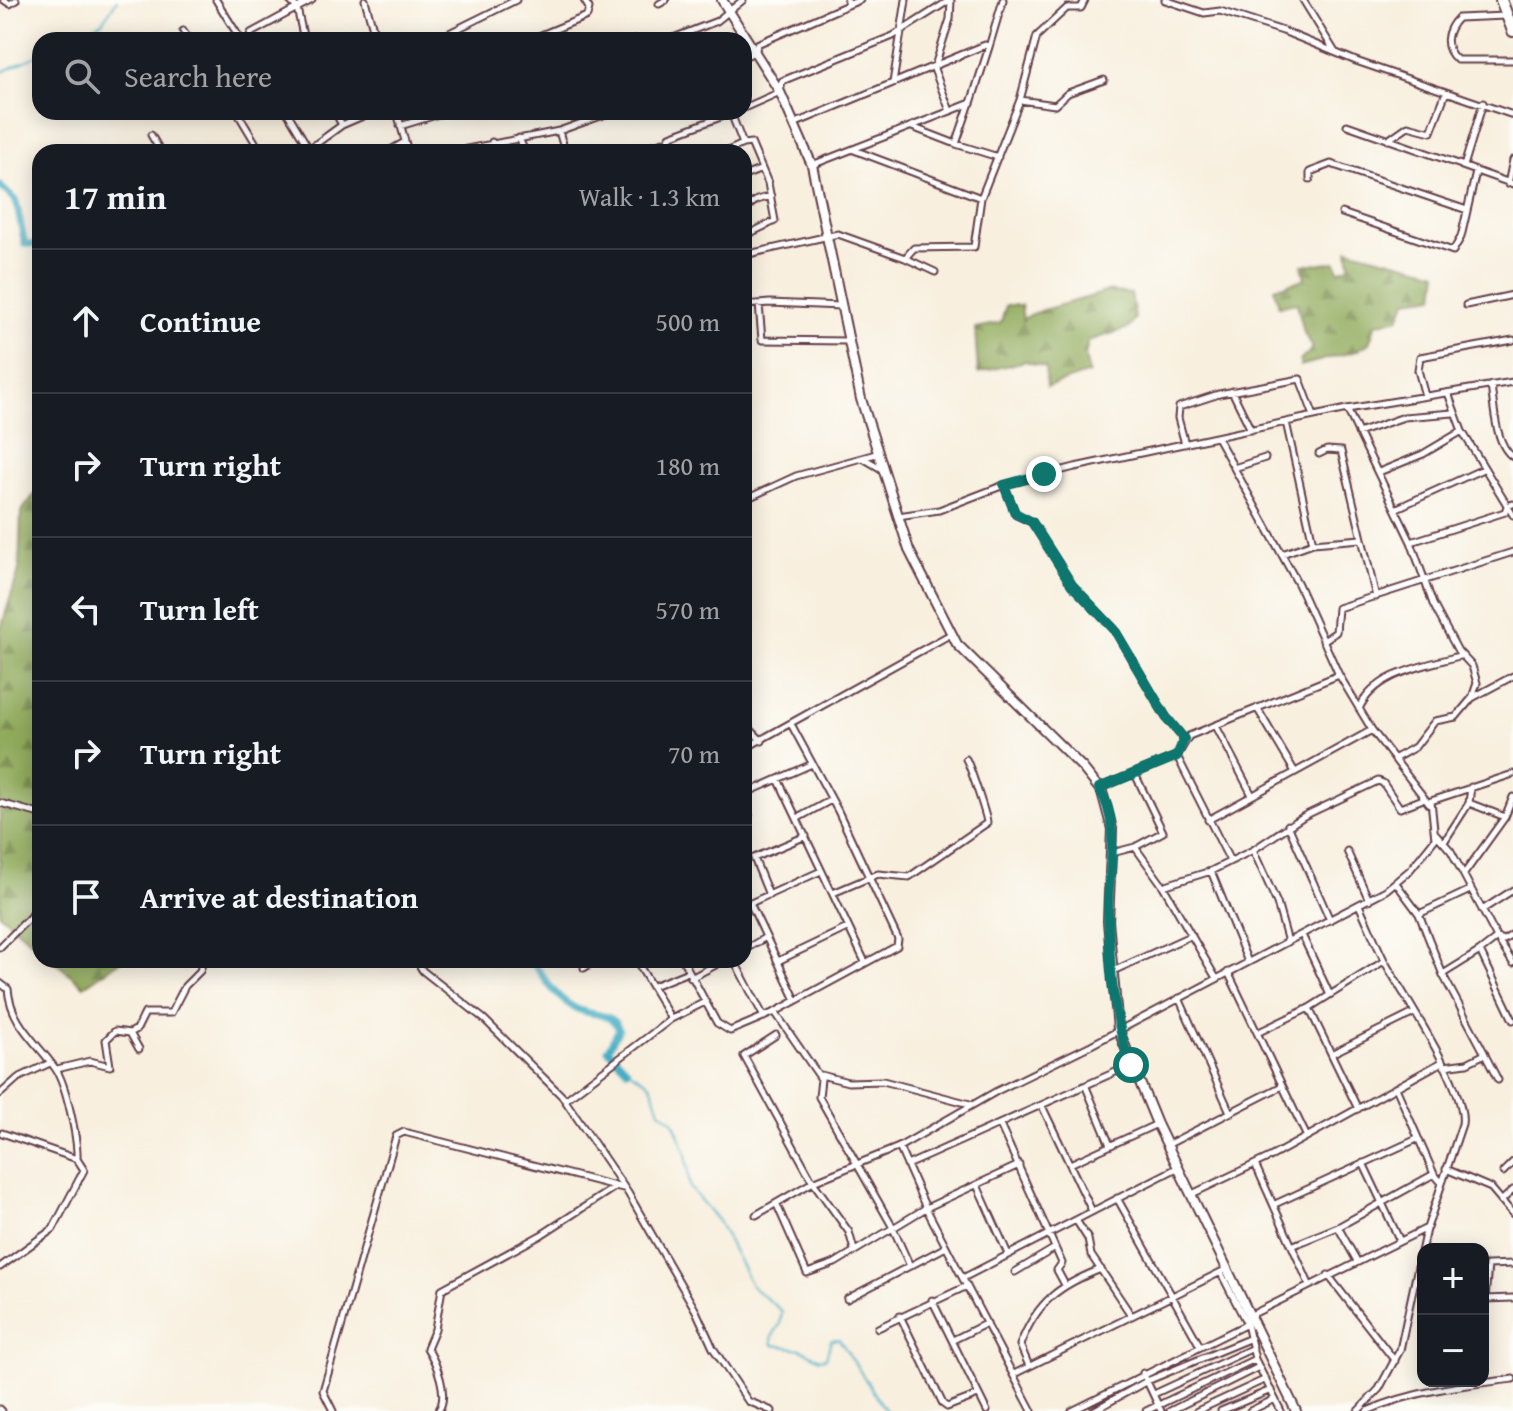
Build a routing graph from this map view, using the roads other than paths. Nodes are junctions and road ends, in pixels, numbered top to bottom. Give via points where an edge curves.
1 (4, 0) edge
2 (16, 0) edge
3 (227, 0) edge
4 (289, 0) edge
5 (312, 0) edge
6 (365, 0) edge
7 (496, 0) edge
8 (516, 0) edge
9 (584, 0) edge
10 (666, 0) edge
11 (722, 0) edge
12 (743, 0) edge
13 (860, 0) edge
14 (906, 0) edge
15 (951, 0) edge
16 (1003, 0) edge
17 (1085, 0) edge
18 (1165, 0) edge
19 (1303, 0) edge
20 (1501, 0) edge
21 (848, 2) edge
22 (218, 3) edge
23 (659, 4) dead end
24 (297, 8) junction
25 (500, 9) junction
26 (729, 10) junction
27 (1507, 16) junction
28 (1513, 31) edge
29 (236, 32) edge
30 (253, 32) edge
31 (302, 32) edge
32 (374, 32) edge
33 (452, 32) edge
34 (548, 32) edge
35 (689, 32) edge
36 (743, 32) edge
37 (902, 32) junction
38 (752, 45) edge
39 (989, 47) junction
40 (756, 51) junction
41 (1335, 52) junction
42 (752, 53) edge
43 (1513, 60) edge
44 (937, 65) junction
45 (1104, 80) dead end
46 (893, 83) junction
47 (780, 92) junction
48 (1446, 92) junction
49 (1020, 100) junction
50 (971, 103) junction
51 (1483, 103) junction
52 (752, 104) edge
53 (950, 111) junction
54 (1513, 115) edge
55 (244, 120) edge
56 (292, 120) edge
57 (339, 120) edge
58 (354, 120) edge
59 (399, 120) edge
60 (420, 120) edge
61 (590, 120) edge
62 (711, 120) edge
63 (734, 120) edge
64 (796, 123) junction
65 (342, 125) junction
66 (1347, 125) dead end
67 (400, 126) junction
68 (911, 126) junction
69 (559, 131) junction
70 (151, 135) dead end
71 (519, 138) junction
72 (1388, 140) junction
73 (405, 142) joint
74 (492, 142) joint
75 (664, 142) joint
76 (156, 144) edge
77 (258, 144) edge
78 (306, 144) edge
79 (318, 144) edge
80 (401, 144) edge
81 (486, 144) edge
82 (522, 144) edge
83 (563, 144) edge
84 (657, 144) edge
85 (743, 144) joint
86 (751, 144) edge
87 (956, 144) junction
88 (752, 145) edge
89 (853, 150) junction
90 (998, 157) junction
91 (1513, 160) edge
92 (812, 165) junction
93 (1461, 165) junction
94 (762, 169) junction
95 (1476, 172) junction
96 (752, 173) edge
97 (1310, 179) dead end
98 (1510, 184) edge
99 (771, 196) junction
100 (981, 198) junction
101 (752, 203) edge
102 (1467, 210) junction
103 (1342, 213) dead end
104 (752, 233) edge
105 (828, 235) junction
106 (752, 253) edge
107 (905, 258) junction
108 (935, 272) dead end
109 (1513, 295) edge
110 (752, 304) edge
111 (759, 304) junction
112 (1466, 305) dead end
113 (842, 306) junction
114 (849, 340) junction
115 (1513, 340) edge
116 (1513, 382) edge
117 (1491, 385) junction
118 (1232, 391) junction
119 (1448, 393) junction
120 (1425, 396) junction
121 (1347, 409) junction
122 (1454, 414) junction
123 (1314, 416) junction
124 (1286, 422) junction
125 (1251, 430) junction
126 (1462, 431) junction
127 (1358, 433) junction
128 (1217, 437) junction
129 (1185, 444) junction
130 (876, 454) junction
131 (1319, 454) dead end
132 (1513, 457) edge
133 (863, 458) junction
134 (1265, 458) dead end
135 (880, 468) junction
136 (1234, 468) junction
137 (1483, 469) junction
138 (1379, 472) junction
139 (1004, 485) junction
140 (752, 496) edge
141 (1510, 505) edge
142 (1395, 509) junction
143 (1513, 515) edge
144 (896, 516) junction
145 (1361, 539) junction
146 (1411, 542) junction
147 (1313, 543) junction
148 (1513, 552) edge
149 (1282, 554) junction
150 (1426, 581) junction
151 (1376, 597) junction
152 (951, 634) junction
153 (1323, 641) junction
154 (1462, 655) junction
155 (1339, 675) junction
156 (1513, 676) edge
157 (1472, 698) junction
158 (1257, 708) junction
159 (1359, 709) junction
160 (791, 724) junction
161 (1216, 726) junction
162 (1372, 730) junction
163 (752, 731) edge
164 (1184, 739) junction
165 (762, 741) junction
166 (752, 745) edge
167 (1177, 756) junction
168 (966, 759) dead end
169 (1394, 759) junction
170 (812, 764) junction
171 (1295, 773) junction
172 (1135, 774) junction
173 (1513, 774) edge
174 (778, 779) junction
175 (1471, 787) junction
176 (1099, 788) junction
177 (752, 790) edge
178 (1252, 795) junction
179 (1513, 797) edge
180 (1423, 799) junction
181 (831, 800) junction
182 (0, 803) edge
183 (1469, 803) junction
184 (1429, 804) junction
185 (32, 812) edge
186 (1505, 817) junction
187 (798, 818) junction
188 (1208, 820) junction
189 (1288, 825) junction
190 (1436, 834) junction
191 (806, 836) junction
192 (1444, 842) junction
193 (1135, 847) junction
194 (1253, 850) junction
195 (1347, 851) dead end
196 (1112, 853) junction
197 (754, 858) joint
198 (1230, 861) junction
199 (821, 871) junction
200 (1211, 871) junction
201 (1464, 874) junction
202 (869, 878) junction
203 (1396, 883) junction
204 (1163, 886) junction
205 (1470, 890) junction
206 (1513, 890) edge
207 (833, 893) junction
208 (769, 895) junction
209 (1369, 900) junction
210 (752, 903) edge
211 (1359, 905) junction
212 (1482, 910) junction
213 (752, 913) edge
214 (1419, 914) junction
215 (32, 915) edge
216 (1330, 920) junction
217 (847, 928) junction
218 (1513, 934) edge
219 (1192, 935) junction
220 (1302, 935) junction
221 (766, 937) junction
222 (1497, 938) junction
223 (1288, 943) junction
224 (752, 945) edge
225 (0, 947) edge
226 (1480, 951) junction
227 (778, 961) junction
228 (1384, 961) junction
229 (865, 962) junction
230 (1248, 962) junction
231 (1513, 963) edge
232 (201, 968) edge
233 (421, 968) edge
234 (642, 968) edge
235 (687, 968) edge
236 (706, 968) edge
237 (738, 968) edge
238 (1112, 971) junction
239 (1228, 972) junction
240 (690, 975) junction
241 (1443, 975) junction
242 (1216, 978) junction
243 (1, 986) edge
244 (656, 988) junction
245 (1329, 993) junction
246 (1179, 998) junction
247 (796, 1000) junction
248 (705, 1002) junction
249 (1309, 1008) junction
250 (775, 1012) junction
251 (1414, 1013) junction
252 (764, 1017) junction
253 (671, 1019) junction
254 (1513, 1020) edge
255 (1118, 1029) junction
256 (1259, 1032) junction
257 (130, 1033) junction
258 (776, 1035) dead end
259 (139, 1049) dead end
260 (1333, 1053) junction
261 (1485, 1054) junction
262 (50, 1063) junction
263 (1443, 1064) junction
264 (1131, 1065) junction
265 (57, 1069) junction
266 (819, 1074) junction
267 (1498, 1080) dead end
268 (1086, 1086) junction
269 (1282, 1086) junction
270 (1397, 1090) junction
271 (0, 1094) edge
272 (565, 1100) junction
273 (971, 1104) junction
274 (1042, 1106) junction
275 (1358, 1109) junction
276 (1230, 1112) junction
277 (1157, 1124) junction
278 (1000, 1125) junction
279 (2, 1133) dead end
280 (1306, 1135) junction
281 (1417, 1139) junction
282 (1110, 1145) junction
283 (1167, 1145) junction
284 (899, 1147) junction
285 (77, 1159) junction
286 (1513, 1162) edge
287 (855, 1163) junction
288 (1363, 1163) junction
289 (1070, 1164) junction
290 (1255, 1164) junction
291 (907, 1165) junction
292 (1019, 1165) junction
293 (1177, 1168) junction
294 (1446, 1169) junction
295 (1503, 1172) dead end
296 (1434, 1174) junction
297 (813, 1182) junction
298 (1442, 1182) junction
299 (977, 1185) junction
300 (624, 1188) junction
301 (1513, 1190) edge
302 (1191, 1195) junction
303 (1117, 1198) junction
304 (1382, 1201) junction
305 (1501, 1201) junction
306 (1275, 1204) junction
307 (777, 1205) junction
308 (926, 1208) junction
309 (1092, 1211) junction
310 (756, 1215) dead end
311 (1513, 1216) edge
312 (1076, 1220) junction
313 (892, 1226) junction
314 (1338, 1227) junction
315 (1427, 1228) junction
316 (1051, 1232) junction
317 (1400, 1241) junction
318 (1294, 1245) junction
319 (946, 1247) junction
320 (1055, 1248) junction
321 (854, 1250) junction
322 (1008, 1254) junction
323 (1357, 1261) junction
324 (1513, 1264) edge
325 (1489, 1265) edge
326 (910, 1266) junction
327 (0, 1267) edge
328 (1101, 1269) junction
329 (1224, 1271) junction
330 (1015, 1272) dead end
331 (1328, 1275) junction
332 (963, 1278) junction
333 (1064, 1283) junction
334 (1309, 1284) junction
335 (967, 1286) junction
336 (1172, 1295) junction
337 (1513, 1298) edge
338 (847, 1299) dead end
339 (1489, 1299) edge
340 (932, 1300) junction
341 (1131, 1315) junction
342 (900, 1316) junction
343 (1248, 1320) junction
344 (987, 1323) junction
345 (878, 1328) dead end
346 (1251, 1338) junction
347 (953, 1340) junction
348 (1200, 1346) junction
349 (1253, 1348) junction
350 (1255, 1359) junction
351 (1395, 1361) junction
352 (1029, 1366) junction
353 (1259, 1367) junction
354 (1143, 1373) junction
355 (1014, 1374) junction
356 (1266, 1379) junction
357 (1513, 1379) edge
358 (1147, 1381) junction
359 (1489, 1381) edge
360 (1434, 1387) edge
361 (1271, 1390) junction
362 (1154, 1394) junction
363 (978, 1395) junction
364 (1275, 1399) junction
365 (1158, 1404) junction
366 (1279, 1410) edge
367 (333, 1411) edge
368 (438, 1411) edge
369 (772, 1411) edge
370 (987, 1411) edge
371 (1030, 1411) edge
372 (1072, 1411) edge
373 (1093, 1411) edge
374 (1146, 1411) edge
375 (1161, 1411) edge
376 (1170, 1411) edge
377 (1197, 1411) edge
378 (1221, 1411) edge
379 (1250, 1411) edge
380 (1296, 1411) edge
381 (1358, 1411) edge
382 (1367, 1411) edge

1 - 2 street
3 - 22 street
4 - 24 street
5 - 24 street
6 - 32 street
7 - 25 street
8 - 25 street
9 - 34 street via 587,16
10 - 23 street
11 - 26 main road
12 - 26 street
13 - 21 street
14 - 37 street
15 - 37 street
15 - 44 street
16 - 39 street
17 - 49 street via 1081,8 1067,8 1037,36
18 - 41 street via 1204,13 1220,11
19 - 41 street
20 - 27 highway
21 - 40 street via 757,44
22 - 29 street
24 - 30 street
24 - 31 street
25 - 33 street
26 - 35 street
26 - 36 main road
27 - 28 highway
27 - 43 street via 1458,18 1447,45 1457,60
37 - 46 street
37 - 47 street via 782,81
38 - 40 main road
39 - 44 street
39 - 50 street
40 - 42 street
40 - 47 main road
41 - 48 street
44 - 46 street
44 - 53 street
45 - 49 street via 1068,93 1055,105
46 - 64 street
47 - 52 street
47 - 64 main road
48 - 51 street
48 - 72 street via 1431,132 1408,126
49 - 90 street
50 - 53 street
50 - 87 street
51 - 54 street
51 - 93 street
53 - 68 street
55 - 77 street
56 - 78 street
57 - 65 street
58 - 65 street
59 - 67 street
60 - 67 street
61 - 69 street
62 - 75 street
63 - 85 street
64 - 92 main road
65 - 79 street
66 - 72 street
67 - 73 street
68 - 87 street
68 - 89 street
69 - 71 street
69 - 83 street
70 - 76 street
71 - 74 street
71 - 82 street
72 - 93 street
73 - 80 street
74 - 81 street
75 - 84 street
85 - 86 street
87 - 90 street
88 - 94 street
89 - 92 street
89 - 100 street
90 - 100 street
91 - 98 street
92 - 105 main road
93 - 95 street
94 - 96 street
94 - 99 street
95 - 98 street
95 - 102 street
97 - 102 street via 1310,172 1331,164
99 - 101 street
99 - 104 street via 774,224
100 - 107 street via 974,247 914,248
102 - 103 street via 1453,251
105 - 106 street
105 - 107 street
105 - 113 main road
107 - 108 street
109 - 112 street
110 - 111 street
111 - 113 street
111 - 114 street via 762,340
113 - 114 main road
114 - 130 main road
115 - 120 street via 1420,357
116 - 117 street
117 - 119 street
117 - 132 street via 1498,428
118 - 123 street via 1300,379
118 - 125 street
118 - 129 street via 1179,407
119 - 120 street
119 - 122 street
120 - 121 street
121 - 123 street
121 - 127 street
122 - 126 street
122 - 127 street via 1404,417
123 - 124 street
124 - 125 street
124 - 147 street
125 - 128 street
126 - 137 street
126 - 138 street
127 - 138 street
128 - 129 street
128 - 136 street
129 - 139 street
130 - 133 street
130 - 135 main road
131 - 145 street via 1341,451
133 - 135 street
133 - 140 street via 796,476
134 - 136 street
135 - 144 main road
136 - 149 street
137 - 141 street
137 - 142 street
138 - 142 street
139 - 144 street via 939,510
139 - 164 street via 1016,515 1032,522 1072,585 1114,629
141 - 143 street
141 - 146 street via 1505,512
142 - 146 street
144 - 152 main road
145 - 147 street
145 - 151 street
146 - 150 street
147 - 149 street
148 - 150 street
149 - 153 street
150 - 151 street
150 - 154 street
151 - 153 street via 1338,608 1336,632
152 - 160 street
152 - 176 main road
153 - 155 street
154 - 157 street via 1476,678
154 - 159 street via 1392,678 1369,693
155 - 158 street
155 - 159 street
156 - 157 street
157 - 169 street via 1456,717 1435,721 1415,747
158 - 161 street
158 - 171 street
159 - 162 street
160 - 165 street
160 - 170 street
161 - 164 street
161 - 178 street
162 - 169 street
162 - 171 street
163 - 165 street
164 - 167 street
165 - 166 street
167 - 172 street
167 - 188 street
168 - 202 street via 987,823 909,877
169 - 180 street
170 - 174 street
170 - 181 street
171 - 178 street
172 - 176 street
172 - 193 street via 1164,829
173 - 175 street
174 - 177 street
174 - 187 street
175 - 183 street
175 - 184 street
176 - 196 main road via 1111,819
178 - 188 street
179 - 186 street
180 - 184 street
180 - 189 street via 1400,808 1378,781
181 - 187 street
181 - 202 street
182 - 185 street
183 - 186 street
183 - 192 street
184 - 190 street
186 - 201 street
187 - 191 street
188 - 198 street
189 - 194 street
189 - 216 street
190 - 192 street
190 - 203 street
191 - 197 street
191 - 199 street
192 - 201 street
193 - 196 street
193 - 204 street
194 - 198 street
194 - 223 street
195 - 209 street
196 - 238 main road
197 - 208 street
198 - 200 street
199 - 207 street
199 - 208 street
200 - 204 street
200 - 230 street
201 - 205 street
202 - 207 street
202 - 229 street via 898,939 897,946
203 - 209 street
203 - 214 street
204 - 219 street
205 - 212 street
205 - 214 street
206 - 212 street
207 - 217 street
208 - 210 street
209 - 211 street
211 - 216 street
211 - 228 street
212 - 222 street
213 - 221 street
214 - 241 street
215 - 225 street
216 - 220 street
217 - 227 street
217 - 229 street
218 - 222 street
219 - 238 street
219 - 242 street
220 - 223 street
220 - 245 street
221 - 224 street
221 - 227 street
222 - 226 street
222 - 231 street
223 - 230 street
226 - 241 street
226 - 254 street
227 - 247 street
228 - 245 street
228 - 251 street
229 - 247 street
230 - 239 street
232 - 257 street via 171,1013 145,1013
233 - 272 street via 484,1019
234 - 244 street
235 - 240 street
236 - 240 street
237 - 252 street
238 - 255 main road
239 - 242 street
239 - 256 street
240 - 244 street
240 - 248 street
241 - 261 street
242 - 246 street
243 - 262 street via 8,989 10,1012
244 - 253 street
245 - 249 street
246 - 255 street
246 - 276 street
247 - 250 street
248 - 252 street via 717,1023 730,1031
248 - 253 street
249 - 256 street
249 - 260 street
250 - 252 street
250 - 266 street
251 - 260 street
251 - 263 street
253 - 272 street
255 - 264 main road
255 - 273 street
256 - 269 street
257 - 259 street
257 - 265 street via 108,1035 110,1066 90,1061
258 - 297 street via 744,1056
260 - 275 street
261 - 263 street via 1467,1063
261 - 267 street
262 - 265 street
262 - 271 street via 18,1078
263 - 270 street
263 - 294 street via 1463,1118
264 - 268 street
264 - 277 main road
265 - 285 street
266 - 273 street via 848,1082 883,1081
266 - 287 street via 819,1097
268 - 274 street
268 - 282 street
269 - 276 street
269 - 280 street
270 - 275 street
270 - 281 street
272 - 300 street
273 - 284 street
274 - 278 street
274 - 289 street
275 - 280 street
276 - 283 street
277 - 282 street
277 - 283 main road
278 - 291 street
278 - 292 street
279 - 285 street
280 - 290 street
281 - 288 street
281 - 296 street
282 - 289 street
283 - 293 main road
284 - 287 street
284 - 291 street
285 - 327 street via 84,1170 53,1229
286 - 295 street
287 - 297 street
287 - 313 street
288 - 304 street
288 - 306 street
289 - 309 street
290 - 302 street
290 - 306 street
291 - 308 street
292 - 299 street
292 - 316 street
293 - 302 main road
293 - 303 street
294 - 298 street
294 - 305 street via 1491,1188
296 - 298 street
296 - 304 street
297 - 307 street
297 - 321 street via 849,1232
298 - 315 street
299 - 308 street
299 - 322 street
300 - 367 street via 404,1132 396,1136 323,1391
300 - 368 street via 613,1187 541,1235 442,1289 427,1348 443,1393
300 - 369 street via 748,1401
301 - 305 street
302 - 329 main road
303 - 309 street
303 - 336 street
304 - 314 street
304 - 317 street
305 - 311 street
306 - 318 street
307 - 310 street
307 - 321 street via 805,1272 830,1266
308 - 313 street
308 - 319 street
309 - 312 street
312 - 316 street
312 - 328 street
313 - 321 street
313 - 326 street
314 - 318 street
314 - 323 street
315 - 317 street
315 - 351 street
316 - 320 street
316 - 322 street
317 - 323 street
318 - 334 street
319 - 326 street
319 - 332 street
320 - 330 street
320 - 333 street
322 - 332 street
323 - 331 street
324 - 325 street
326 - 338 street
328 - 333 street
328 - 341 street
329 - 336 street
329 - 343 main road
331 - 334 street
331 - 351 street
332 - 335 street
333 - 352 street via 1023,1338 1021,1349
334 - 343 street
335 - 340 street
335 - 344 street
336 - 341 street
336 - 348 street
337 - 339 street
340 - 342 street
340 - 347 street
341 - 352 street
342 - 345 street
342 - 363 street via 943,1404
343 - 346 street
343 - 348 street
343 - 380 main road
344 - 347 street
344 - 355 street
346 - 349 street
346 - 358 street
347 - 363 street
348 - 354 street
349 - 350 street
349 - 362 street
350 - 353 street
350 - 365 street
351 - 381 street
352 - 355 street
353 - 356 street
353 - 376 street
354 - 358 street
354 - 372 street
355 - 371 street
356 - 361 street
356 - 377 street
357 - 359 street
358 - 362 street
358 - 373 street
360 - 382 street
361 - 364 street
361 - 378 street
362 - 365 street
363 - 370 street
364 - 366 street
364 - 379 street
365 - 374 street
365 - 375 street

